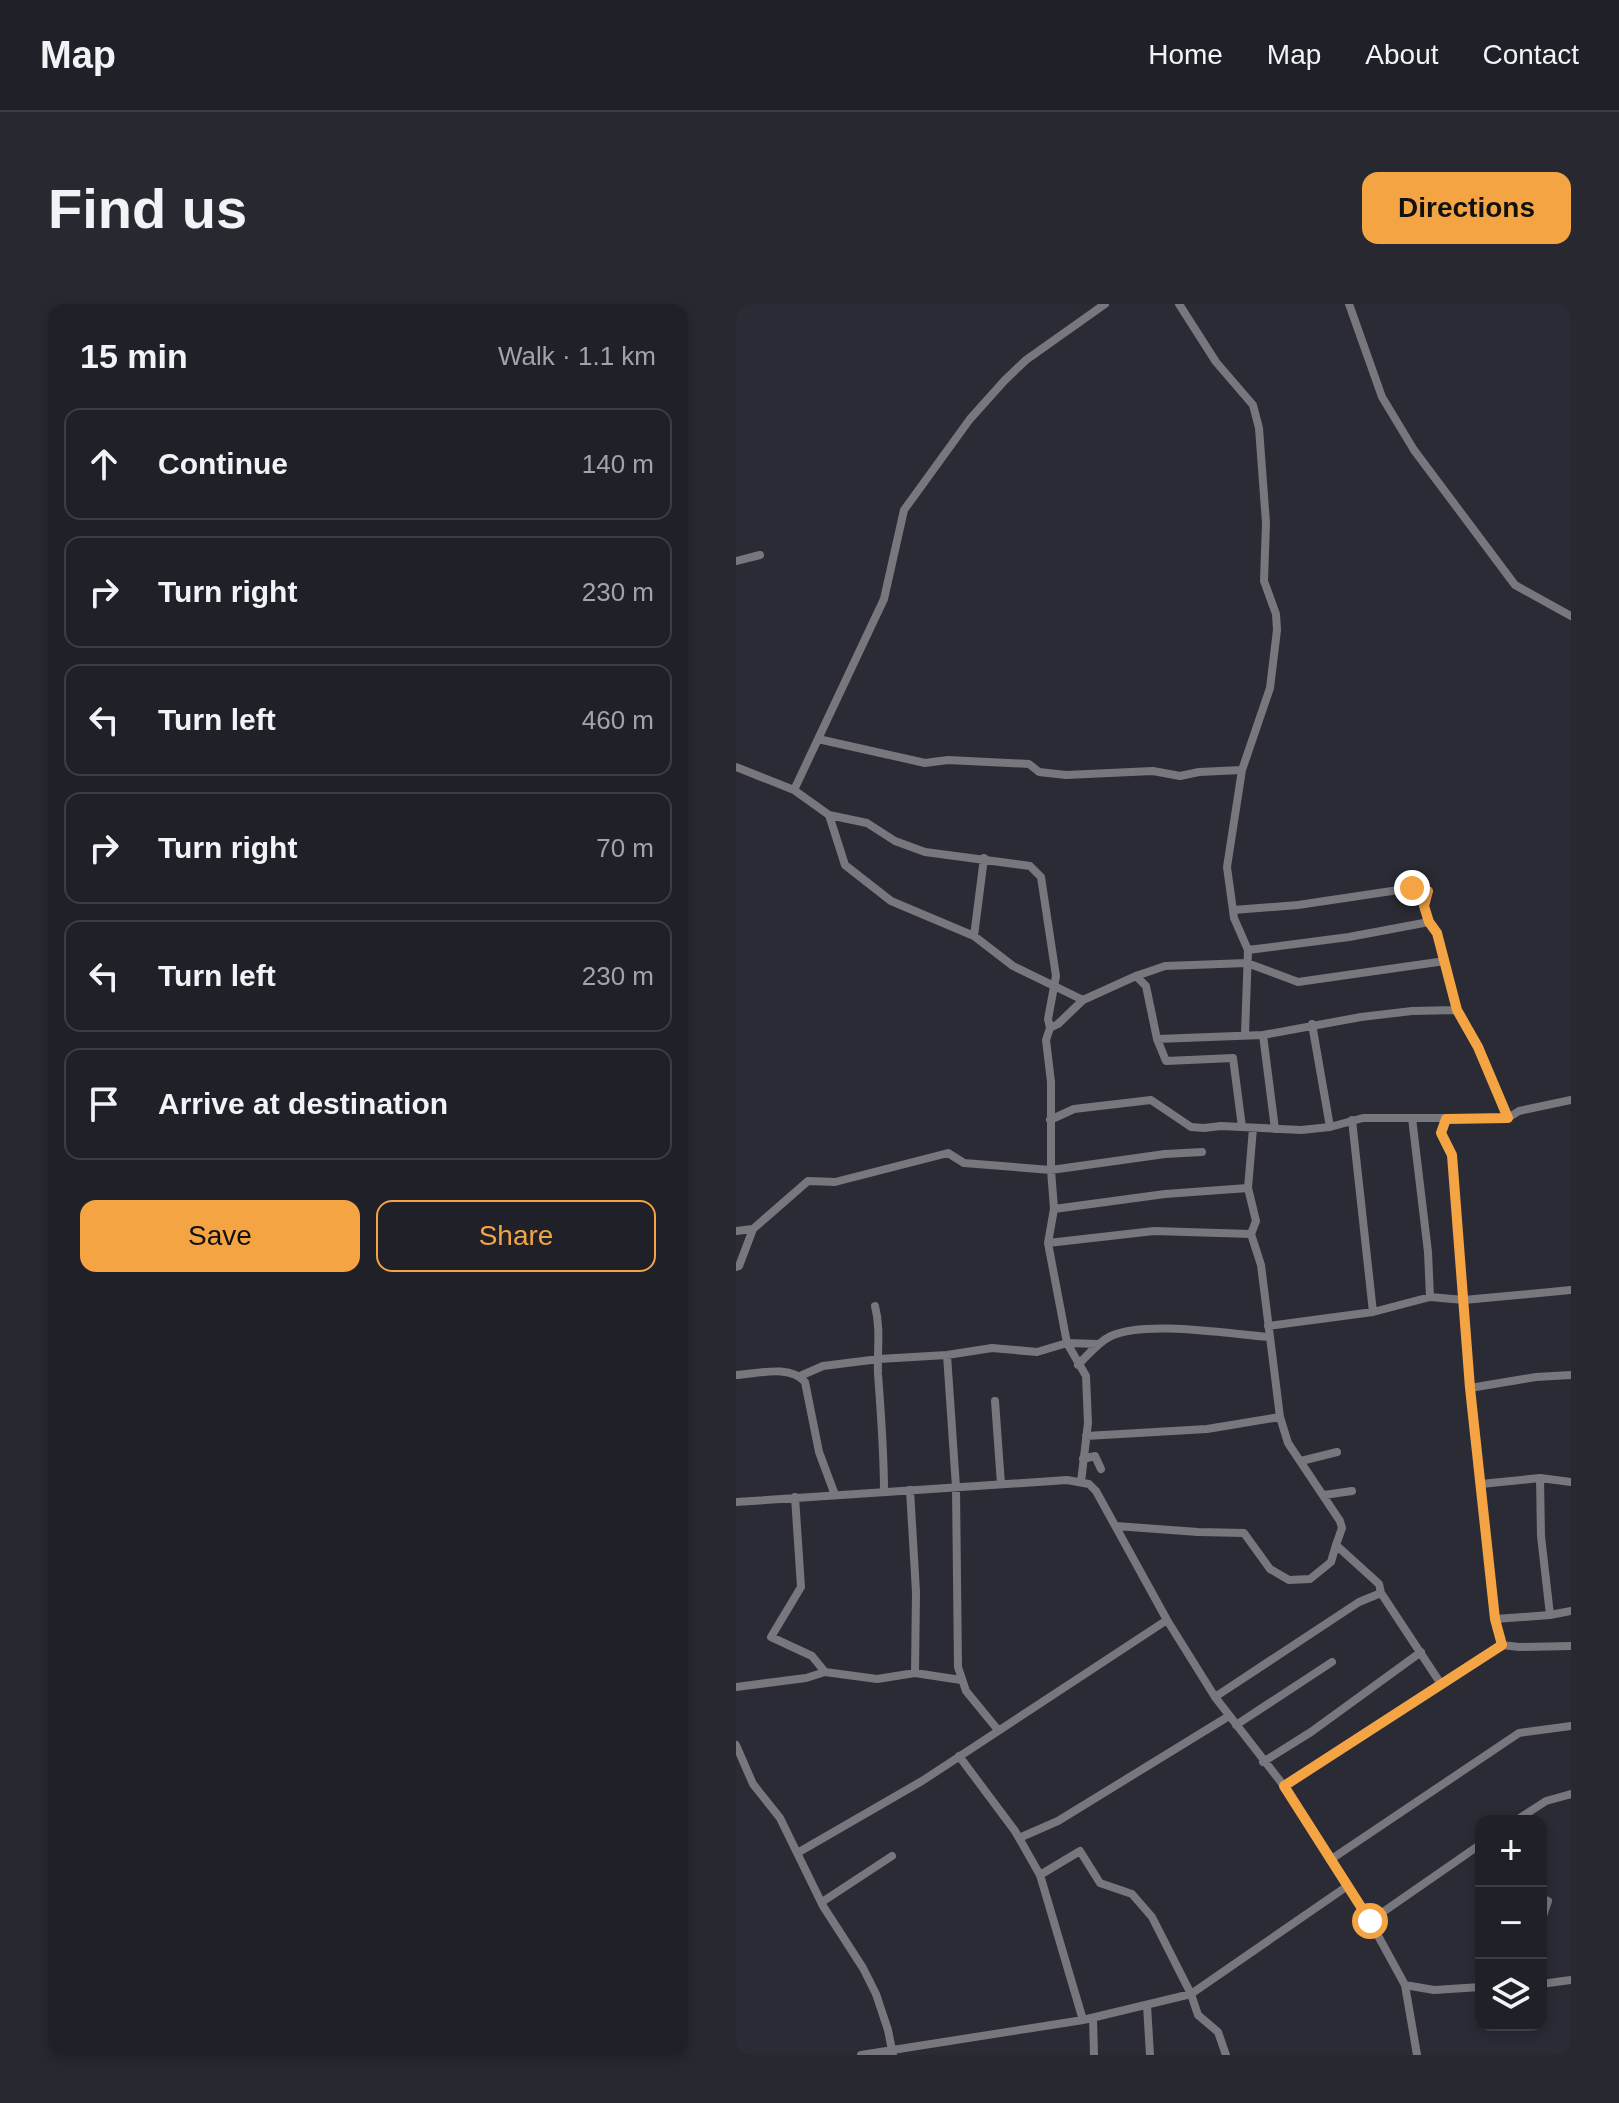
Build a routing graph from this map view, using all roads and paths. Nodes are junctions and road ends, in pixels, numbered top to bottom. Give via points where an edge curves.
1 (1105, 304) edge
2 (1179, 304) edge
3 (1349, 304) edge
4 (760, 555) dead end
5 (736, 561) edge
6 (1571, 616) edge
7 (818, 739) junction
8 (736, 767) edge
9 (1242, 770) junction
10 (794, 790) junction
11 (829, 815) junction
12 (984, 858) junction
13 (1233, 910) junction
14 (1429, 922) junction
15 (974, 936) junction
16 (1248, 950) junction
17 (1445, 961) junction
18 (1247, 963) junction
19 (1136, 976) junction
20 (1054, 985) junction
21 (1083, 1000) junction
22 (1457, 1010) junction
23 (1312, 1024) junction
24 (1050, 1028) junction
25 (1245, 1034) junction
26 (1263, 1035) junction
27 (1157, 1039) junction
28 (1571, 1100) edge
29 (1412, 1118) junction
30 (1508, 1118) junction
31 (1446, 1119) junction
32 (1050, 1120) junction
33 (1352, 1120) junction
34 (1242, 1127) junction
35 (1330, 1127) junction
36 (1253, 1128) junction
37 (1275, 1129) junction
38 (1202, 1152) dead end
39 (1051, 1170) junction
40 (1248, 1188) junction
41 (1054, 1209) junction
42 (753, 1229) junction
43 (736, 1231) edge
44 (1251, 1234) junction
45 (1048, 1243) junction
46 (736, 1267) edge
47 (1571, 1290) edge
48 (1430, 1297) junction
49 (1464, 1300) junction
50 (875, 1306) dead end
51 (1373, 1312) junction
52 (1268, 1326) junction
53 (1268, 1337) junction
54 (1067, 1343) junction
55 (1098, 1344) junction
56 (947, 1355) junction
57 (879, 1359) junction
58 (1078, 1365) junction
59 (736, 1375) edge
60 (1571, 1375) edge
61 (800, 1376) junction
62 (1470, 1388) junction
63 (995, 1401) dead end
64 (1280, 1417) junction
65 (1086, 1436) junction
66 (1337, 1452) dead end
67 (1083, 1459) junction
68 (1301, 1461) junction
69 (1101, 1469) dead end
70 (1540, 1478) junction
71 (1081, 1482) junction
72 (1571, 1482) edge
73 (1001, 1484) junction
74 (1481, 1484) junction
75 (956, 1487) junction
76 (910, 1490) junction
77 (1352, 1491) dead end
78 (884, 1492) junction
79 (835, 1495) junction
80 (1324, 1495) junction
81 (795, 1497) junction
82 (736, 1502) edge
83 (1116, 1526) junction
84 (1336, 1545) junction
85 (1381, 1593) junction
86 (1571, 1611) edge
87 (1550, 1615) junction
88 (1495, 1619) junction
89 (1167, 1620) junction
90 (1502, 1645) junction
91 (1571, 1646) edge
92 (1421, 1652) junction
93 (1332, 1662) dead end
94 (825, 1672) junction
95 (915, 1673) junction
96 (961, 1680) junction
97 (1441, 1684) junction
98 (736, 1687) edge
99 (1215, 1697) junction
100 (1229, 1716) junction
101 (1236, 1725) junction
102 (1571, 1726) edge
103 (998, 1730) junction
104 (736, 1745) edge
105 (959, 1756) junction
106 (1263, 1762) junction
107 (1284, 1786) junction
108 (1571, 1794) edge
109 (1524, 1815) edge
110 (1019, 1838) junction
111 (1475, 1851) edge
112 (799, 1852) junction
113 (892, 1856) dead end
114 (1330, 1860) junction
115 (1040, 1875) junction
116 (1346, 1887) junction
117 (822, 1902) junction
118 (1370, 1921) junction
119 (1571, 1980) edge
120 (1547, 1983) edge
121 (1405, 1985) junction
122 (1475, 1987) edge
123 (1191, 1994) junction
124 (1147, 2005) junction
125 (1093, 2018) junction
126 (1083, 2020) junction
127 (893, 2053) edge
128 (861, 2055) edge
129 (1094, 2055) edge
130 (1150, 2055) edge
131 (1226, 2055) edge
132 (1417, 2055) edge

1 - 7 street via 1026,360 995,391 904,510 884,599
2 - 9 street via 1216,362 1253,405 1259,428 1264,581 1277,630 1270,688
3 - 6 street via 1382,397 1414,450 1515,585
4 - 5 street
7 - 9 street via 925,763 1029,764 1039,772 1066,775 1153,771 1180,776
7 - 10 street
8 - 10 street
9 - 13 street via 1227,867
10 - 11 street
11 - 12 street via 867,823 925,852
11 - 15 street via 845,865 891,901
12 - 15 street
12 - 20 street via 1030,866 1041,877
13 - 14 street via 1412,888 1428,891 1424,906
13 - 16 street
14 - 16 street
14 - 17 street
15 - 20 street via 1013,966
16 - 18 street
17 - 18 street via 1298,982
17 - 22 street
18 - 19 street via 1165,966
18 - 25 street
19 - 21 street
19 - 27 street via 1146,986
20 - 21 street
20 - 24 street
21 - 24 street
22 - 23 street
22 - 30 street
23 - 26 street
23 - 35 street
24 - 32 street
25 - 26 street
25 - 27 street
26 - 37 street
27 - 34 street via 1166,1061 1233,1058
28 - 30 street
29 - 31 street
29 - 33 street
29 - 48 street
30 - 31 street
31 - 49 street via 1441,1133 1452,1155
32 - 34 street via 1074,1109 1151,1100 1191,1127
32 - 39 street
33 - 35 street
33 - 51 street
34 - 36 street
35 - 37 street
36 - 37 street
36 - 40 street
38 - 39 street
39 - 41 street
39 - 42 street via 964,1163 948,1153 835,1182 808,1181
40 - 41 street
40 - 44 street via 1256,1221
41 - 45 street
42 - 43 street
42 - 46 street
44 - 45 street via 1154,1231
44 - 52 street via 1261,1265
45 - 54 street
47 - 49 street
48 - 49 street
48 - 51 street
49 - 62 street
50 - 57 street
51 - 52 street
52 - 53 street
53 - 55 street via 1146,1330
53 - 64 street
54 - 55 street
54 - 56 street via 1037,1352 992,1348
54 - 58 street
55 - 58 street
56 - 57 street
56 - 75 street
57 - 61 street via 823,1366
57 - 78 street
58 - 65 street via 1086,1376
59 - 61 street
60 - 62 street
61 - 79 street
62 - 74 street
63 - 73 street
64 - 65 street via 1207,1429
64 - 68 street
65 - 67 street
66 - 68 street
67 - 69 street via 1095,1456
67 - 71 street
68 - 80 street
70 - 72 street
70 - 74 street
70 - 87 street
71 - 73 street
71 - 83 street via 1096,1491
73 - 75 street
74 - 88 street
75 - 76 street
75 - 96 street
76 - 78 street
76 - 95 street
77 - 80 street
78 - 79 street
79 - 81 street
80 - 84 street via 1342,1528
81 - 82 street
81 - 94 street via 801,1587 771,1637 812,1656
83 - 84 street via 1244,1533 1270,1569 1289,1580 1310,1579 1331,1562
83 - 89 street
84 - 85 street via 1379,1584
85 - 92 street
85 - 99 street via 1359,1602
86 - 87 street
87 - 88 street
88 - 90 street
89 - 99 street
89 - 103 street
90 - 91 street
90 - 97 street
92 - 97 street
92 - 106 street
93 - 101 street
94 - 95 street via 877,1679
94 - 98 street
95 - 96 street
96 - 103 street
97 - 107 street
99 - 100 street
100 - 101 street
100 - 110 street via 1058,1821
101 - 106 street
102 - 114 street via 1519,1733
103 - 105 street
104 - 112 street via 753,1784
105 - 110 street
105 - 112 street
106 - 107 street
107 - 114 street
108 - 109 street
110 - 115 street
111 - 118 street
112 - 117 street
113 - 117 street
114 - 116 street
115 - 123 street via 1080,1851 1100,1883 1132,1894 1152,1917
115 - 126 street
116 - 118 street
116 - 123 street
117 - 127 street via 876,1994
118 - 121 street
119 - 120 street
121 - 122 street via 1434,1990
121 - 132 street
123 - 124 street
123 - 131 street via 1198,2015 1222,2039
124 - 125 street
124 - 130 street
125 - 126 street
125 - 129 street
126 - 127 street
127 - 128 street

